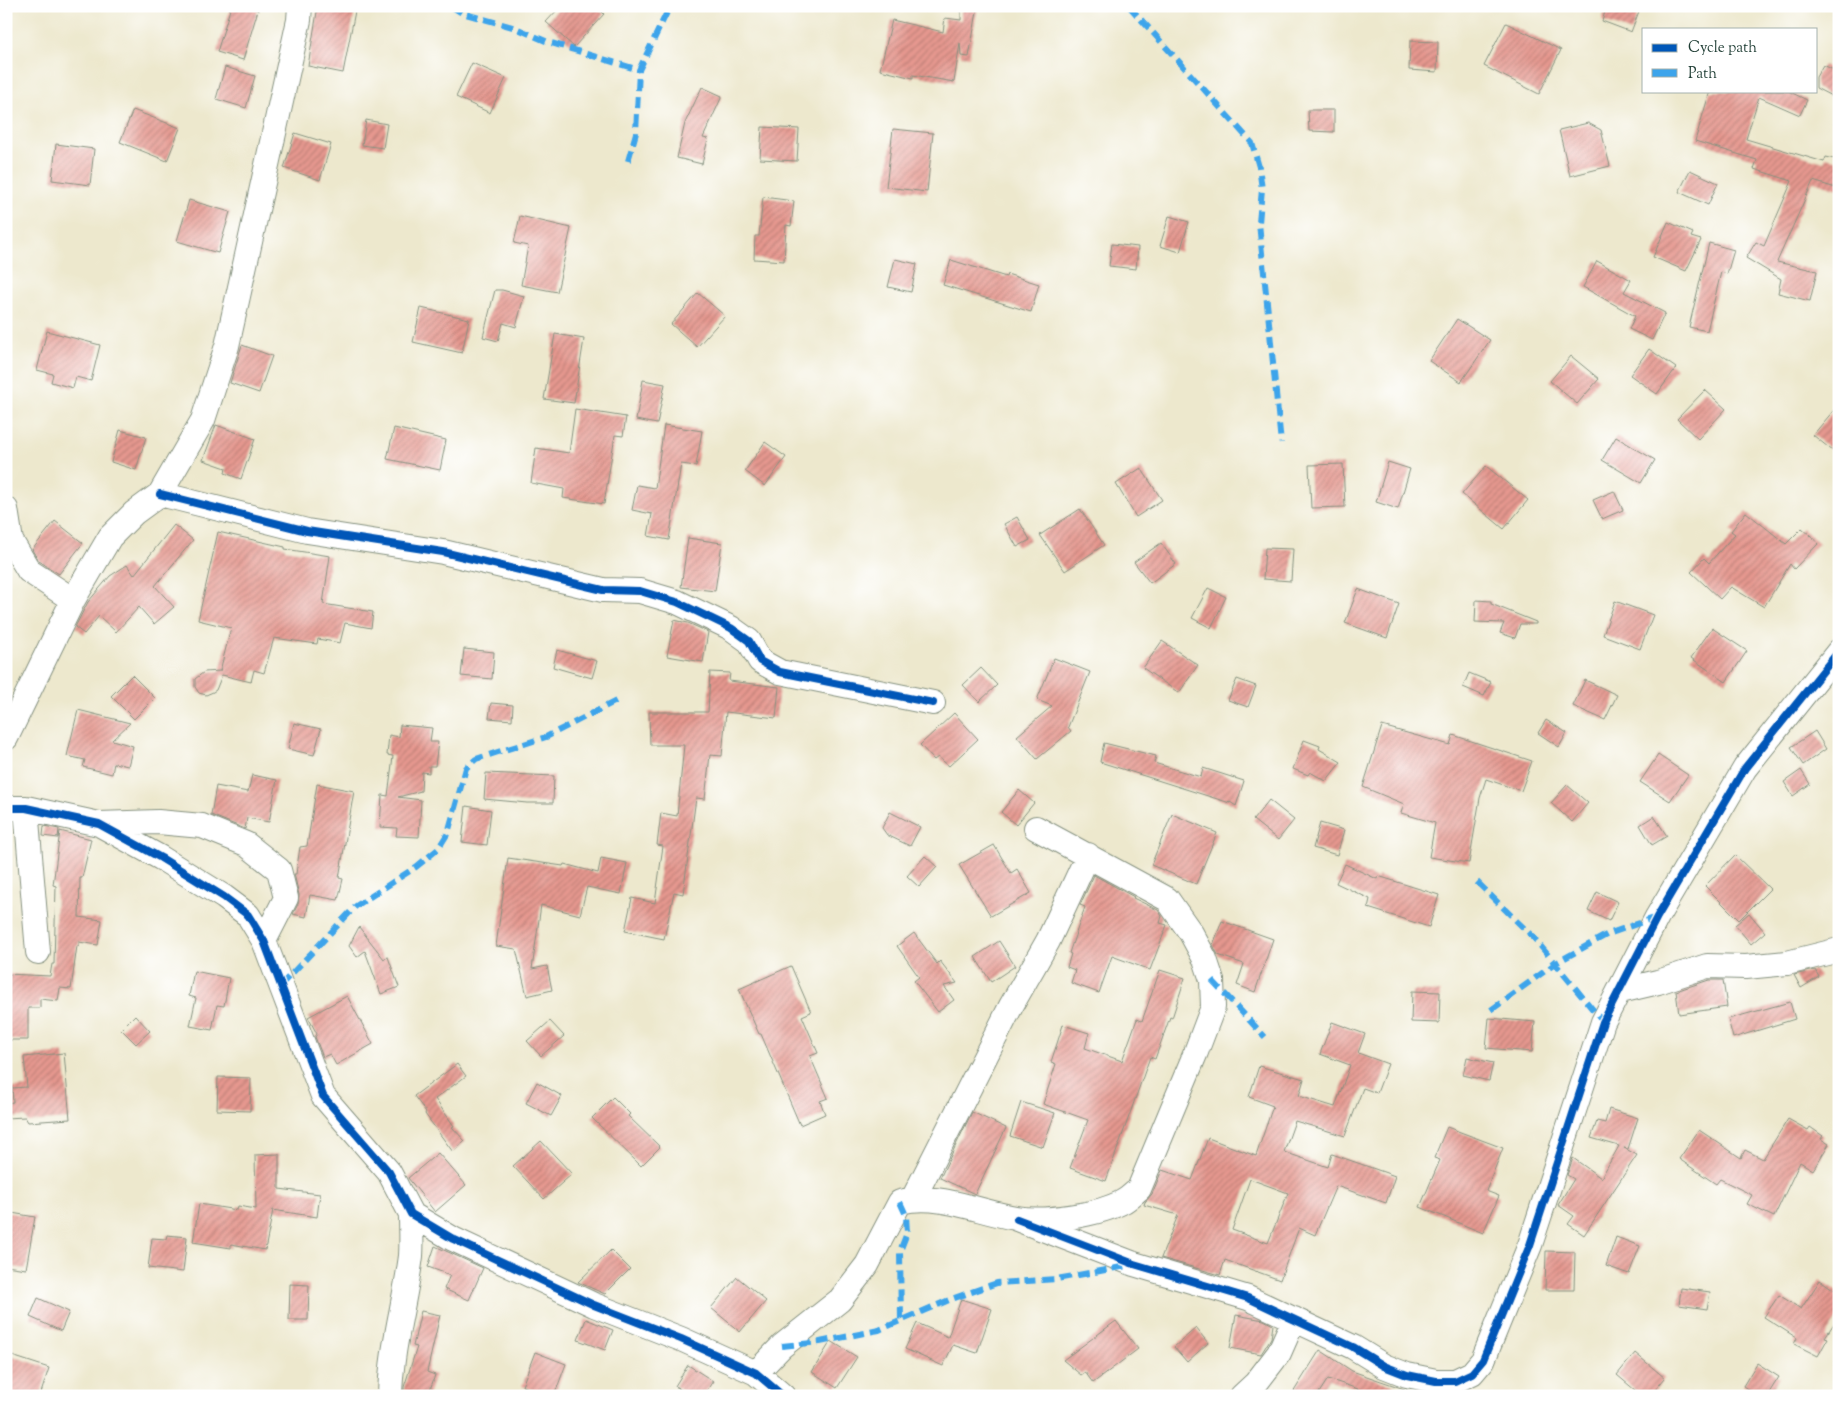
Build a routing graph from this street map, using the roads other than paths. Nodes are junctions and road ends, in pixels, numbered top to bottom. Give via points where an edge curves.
1 (300, 6) edge
2 (160, 494) junction
3 (6, 509) edge
4 (73, 600) junction
5 (1839, 652) edge
6 (933, 703) dead end
7 (6, 738) edge
8 (16, 808) edge
9 (99, 824) junction
10 (1036, 828) dead end
11 (1088, 855) junction
12 (264, 941) junction
13 (1839, 950) edge
14 (38, 952) dead end
15 (1620, 991) junction
16 (913, 1199) junction
17 (410, 1214) junction
18 (1018, 1219) junction
19 (1294, 1319) junction
20 (756, 1373) junction
21 (390, 1396) edge
22 (783, 1396) edge
23 (1242, 1396) edge

1 - 2 street via 228,346 203,420
2 - 4 street via 110,537
2 - 6 street via 307,531 443,552 603,590 640,591 677,602 731,628 749,641 760,661 780,672
3 - 4 street via 11,541 29,571
4 - 7 street
5 - 15 street via 1745,768 1657,917
8 - 9 street
8 - 14 street
9 - 12 street via 224,897 248,915
9 - 12 street via 158,822 202,826 246,844 279,870 286,898
10 - 11 street
11 - 16 street via 1048,941 1011,1006
11 - 18 street via 1167,899 1205,959 1212,980 1213,1007 1139,1189 1125,1201 1096,1212 1061,1218
12 - 17 street via 323,1096 389,1172
13 - 15 street via 1787,963 1707,966
15 - 19 street via 1603,1022 1530,1245 1483,1360 1472,1373 1455,1381 1407,1375
16 - 18 street via 959,1204
16 - 20 street via 900,1202 866,1265 840,1300 782,1346
17 - 20 street via 453,1239 594,1305
17 - 21 street via 411,1254
18 - 19 street via 1134,1264 1248,1298
19 - 23 street via 1279,1354
20 - 22 street

